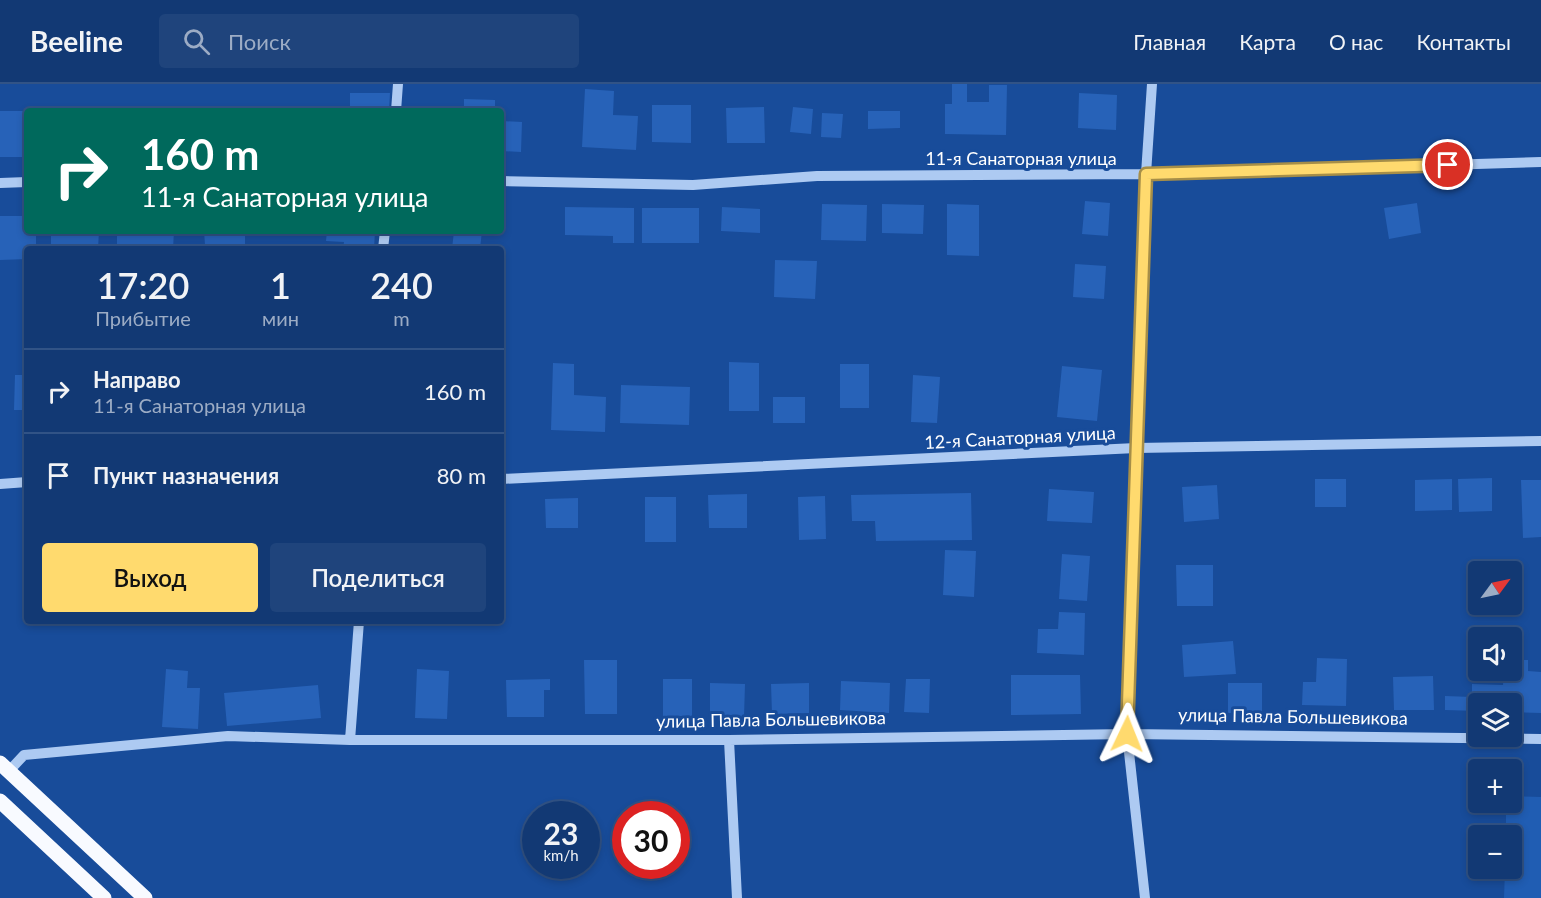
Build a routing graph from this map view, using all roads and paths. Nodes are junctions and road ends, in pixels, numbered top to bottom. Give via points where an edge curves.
1 (398, 84) edge
2 (1152, 84) edge
3 (396, 108) edge
4 (1541, 162) edge
5 (1146, 174) junction
6 (504, 181) edge
7 (24, 182) edge
8 (0, 183) edge
9 (1541, 441) edge
10 (1136, 448) junction
11 (504, 479) edge
12 (24, 482) edge
13 (0, 484) edge
14 (359, 624) edge
15 (1127, 734) junction
16 (1541, 739) edge
17 (350, 740) junction
18 (729, 740) junction
19 (4, 767) edge
20 (0, 801) edge
21 (104, 898) edge
22 (145, 898) edge
23 (737, 898) edge
24 (1145, 898) edge

1 - 3 street
2 - 5 street
4 - 5 street, 11-я Санаторная улица
5 - 6 street, 11-я Санаторная улица via 817,176 693,185
5 - 10 street
7 - 8 street
9 - 10 street, 12-я Санаторная улица
10 - 11 street, 12-я Санаторная улица
10 - 15 street
12 - 13 street
14 - 17 street
15 - 16 street, улица Павла Большевикова
15 - 18 street, улица Павла Большевикова
15 - 24 street
17 - 18 street, улица Павла Большевикова
17 - 19 street, улица Павла Большевикова via 228,736 24,755
18 - 23 street
19 - 22 main road, улица Павла Большевикова
20 - 21 main road

